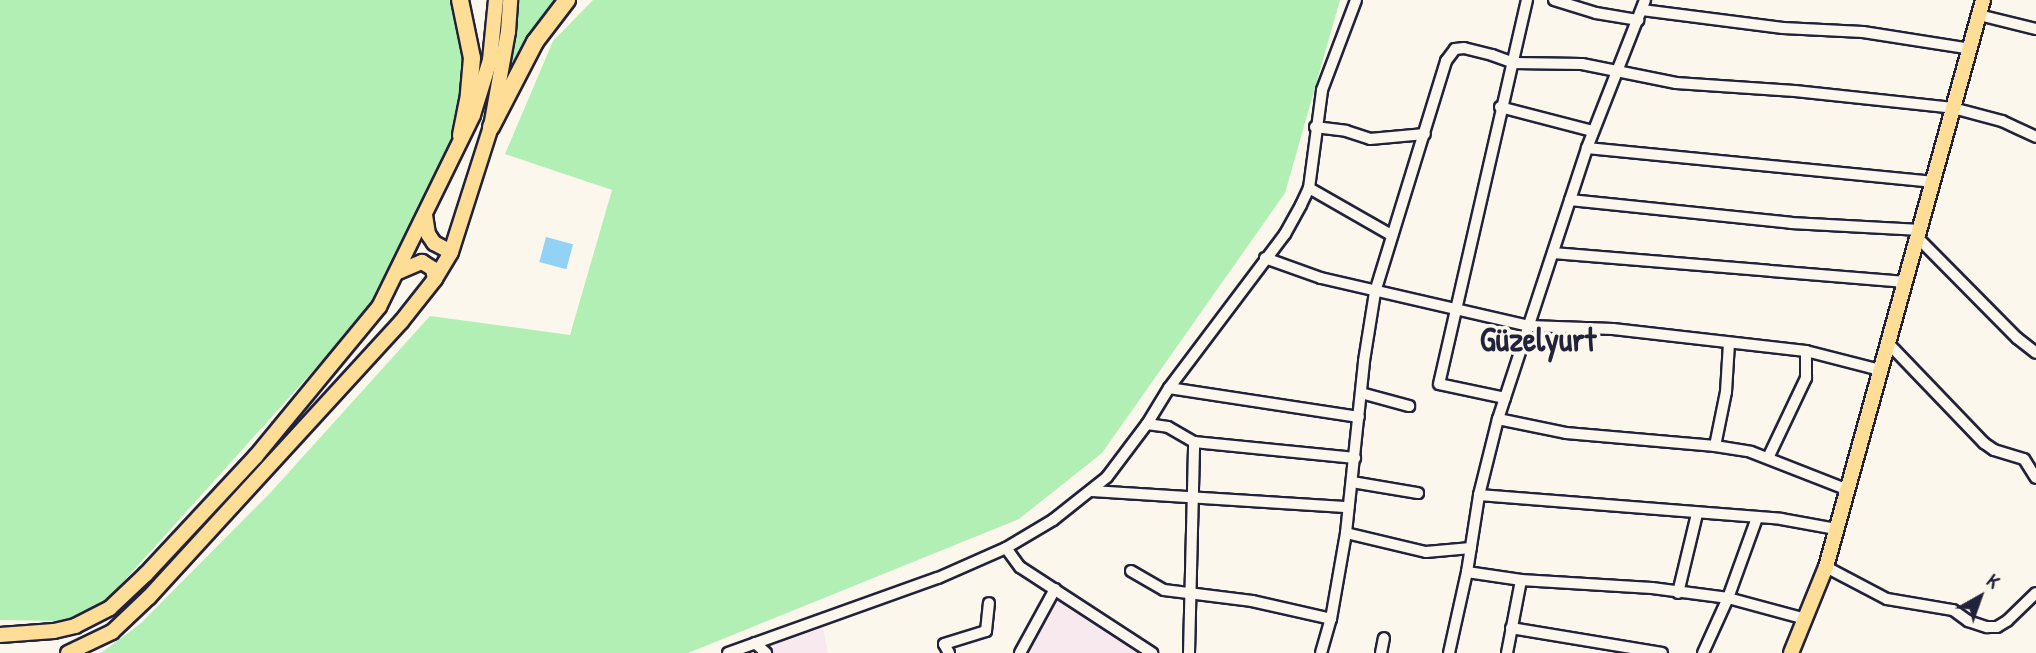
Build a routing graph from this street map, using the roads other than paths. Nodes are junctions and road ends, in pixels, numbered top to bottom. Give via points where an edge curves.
1 (460, 0) edge
2 (496, 0) edge
3 (510, 0) edge
4 (567, 0) edge
5 (1356, 0) edge
6 (1527, 0) edge
7 (1553, 0) edge
8 (1983, 0) edge
9 (1642, 10) edge
10 (1979, 15) junction
11 (2036, 29) edge
12 (1971, 50) junction
13 (1514, 63) junction
14 (1616, 72) junction
15 (1500, 107) junction
16 (1953, 108) junction
17 (491, 127) junction
18 (1315, 127) junction
19 (1593, 131) junction
20 (1425, 134) junction
21 (461, 135) junction
22 (2036, 137) edge
23 (1587, 148) junction
24 (1934, 183) junction
25 (1309, 188) junction
26 (1570, 200) junction
27 (425, 215) junction
28 (1919, 234) junction
29 (1391, 235) junction
30 (451, 252) junction
31 (1553, 253) junction
32 (1265, 258) junction
33 (398, 272) junction
34 (435, 279) junction
35 (1906, 282) junction
36 (1375, 292) junction
37 (1455, 308) junction
38 (1530, 326) junction
39 (1729, 343) junction
40 (1888, 343) junction
41 (1806, 351) junction
42 (2036, 353) edge
43 (1880, 370) junction
44 (1168, 388) junction
45 (1361, 393) junction
46 (1505, 398) junction
47 (1409, 406) dead end
48 (1359, 417) junction
49 (1498, 419) junction
50 (1147, 424) junction
51 (1194, 442) junction
52 (1715, 446) junction
53 (1354, 458) junction
54 (1768, 458) junction
55 (2036, 478) edge
56 (1352, 482) junction
57 (1847, 490) junction
58 (1092, 491) junction
59 (1418, 494) dead end
60 (1479, 495) junction
61 (1192, 498) junction
62 (1349, 506) junction
63 (1697, 514) junction
64 (1757, 518) junction
65 (1836, 530) junction
66 (1346, 533) junction
67 (1006, 548) junction
68 (1471, 548) junction
69 (1826, 567) junction
70 (1131, 571) dead end
71 (1467, 572) junction
72 (1521, 580) junction
73 (1055, 589) junction
74 (1678, 593) junction
75 (2036, 593) edge
76 (1190, 594) junction
77 (1728, 598) junction
78 (989, 603) dead end
79 (2032, 604) edge
80 (1331, 619) junction
81 (1806, 619) junction
82 (1511, 628) junction
83 (0, 635) edge
84 (102, 637) junction
85 (1384, 638) dead end
86 (755, 643) junction
87 (68, 653) edge
88 (90, 653) edge
89 (728, 653) edge
90 (766, 653) edge
91 (949, 653) edge
92 (1020, 653) edge
93 (1152, 653) edge
94 (1189, 653) edge
95 (1321, 653) edge
96 (1381, 653) edge
97 (1449, 653) edge
98 (1507, 653) edge
99 (1662, 653) edge
100 (1703, 653) edge
101 (1791, 653) edge

1 - 21 highway via 471,58
2 - 21 main road via 490,60 473,115
3 - 17 main road
4 - 17 highway via 535,42
5 - 18 street via 1322,90
6 - 13 street
7 - 9 street
8 - 10 main road
9 - 12 street via 1783,28 1863,32
9 - 14 street
10 - 11 street
10 - 12 main road
12 - 16 main road
13 - 14 street via 1582,64
13 - 15 street
13 - 20 street via 1455,49 1446,61
14 - 16 street via 1676,83
14 - 19 street
15 - 19 street
15 - 37 street
16 - 22 street via 2002,121
16 - 24 main road
17 - 30 main road
18 - 20 street via 1370,139
18 - 25 street
19 - 23 street
20 - 29 street
21 - 27 main road
23 - 24 street
23 - 26 street
24 - 28 main road
25 - 29 street
25 - 32 street via 1286,234
26 - 28 street
26 - 31 street
27 - 30 main road via 434,243
27 - 33 main road
28 - 35 main road
28 - 42 street
29 - 36 street
30 - 34 main road
31 - 35 street
31 - 38 street
32 - 36 street
32 - 44 street
33 - 34 main road via 422,262 433,269
33 - 83 main road via 379,307 256,456 126,593 75,626
34 - 84 main road via 372,355 149,597
35 - 40 main road
36 - 37 street
36 - 45 street
37 - 38 street
37 - 46 street via 1439,384
38 - 39 street via 1613,329
38 - 46 street
39 - 41 street
39 - 52 street via 1726,392
40 - 43 main road
40 - 55 street via 1984,443 2024,459
41 - 43 street
41 - 54 street via 1806,378
43 - 57 main road
44 - 48 street
44 - 50 street
45 - 47 street
45 - 48 street
46 - 49 street
48 - 53 street
49 - 52 street via 1566,433
49 - 60 street
50 - 51 street via 1168,427
50 - 58 street
51 - 53 street
51 - 61 street
52 - 54 street
53 - 56 street
54 - 57 street
56 - 59 street
56 - 62 street
57 - 65 main road
58 - 61 street
58 - 67 street
60 - 63 street
60 - 68 street
61 - 62 street
61 - 76 street
62 - 66 street
63 - 64 street
63 - 74 street
64 - 65 street
64 - 77 street
65 - 69 main road
66 - 68 street via 1426,552
66 - 80 street
67 - 73 street via 1020,567
67 - 86 street via 938,578
68 - 71 street
69 - 79 street via 1887,599 1953,610 1987,627 1997,627
69 - 81 main road
70 - 76 street via 1164,590
71 - 72 street
71 - 97 street
72 - 74 street
72 - 82 street
73 - 92 street
73 - 93 street
74 - 77 street
75 - 79 street
76 - 80 street via 1251,601
76 - 94 street
77 - 81 street
77 - 100 street
78 - 91 street via 986,631 944,644
80 - 95 street
81 - 101 main road
82 - 98 street
82 - 99 street
84 - 87 main road
84 - 88 main road
85 - 96 street
86 - 89 street
86 - 90 street

